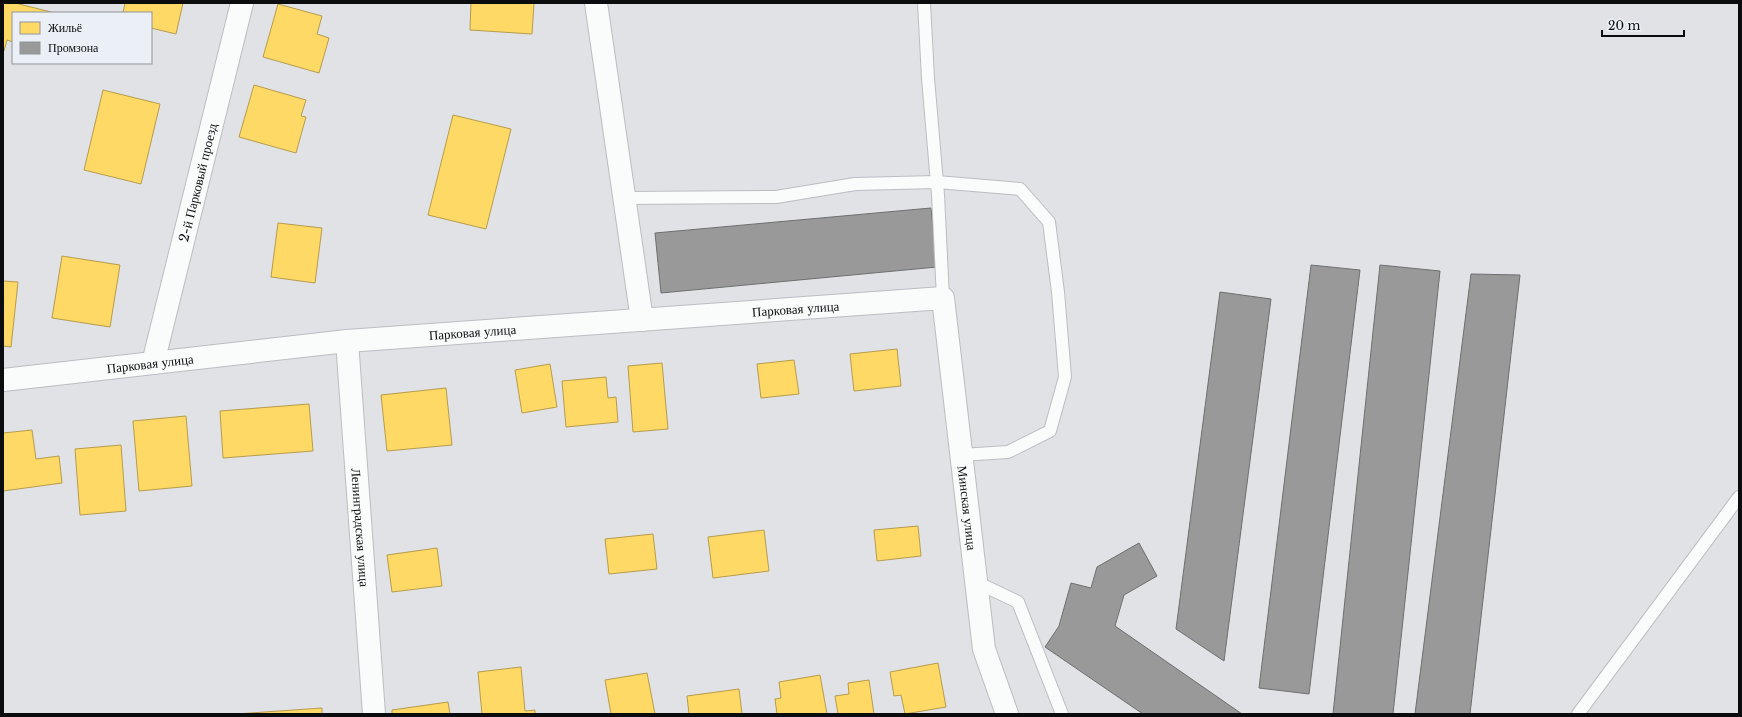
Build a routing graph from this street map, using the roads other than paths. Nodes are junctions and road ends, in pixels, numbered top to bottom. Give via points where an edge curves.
1 (242, 3) edge
2 (596, 3) edge
3 (924, 3) edge
4 (937, 182) junction
5 (624, 198) junction
6 (943, 298) junction
7 (642, 320) junction
8 (347, 341) junction
9 (153, 363) junction
10 (3, 380) edge
11 (961, 455) junction
12 (1739, 497) edge
13 (976, 582) junction
14 (374, 714) edge
15 (1007, 714) edge
16 (1062, 714) edge
17 (1578, 714) edge

1 - 9 street, 2-й Парковый проезд
2 - 5 street
3 - 4 lane
4 - 5 lane via 855,184 776,197
4 - 6 lane
4 - 11 lane via 1020,189 1050,222 1058,292 1065,377 1050,431 1008,452
5 - 7 street
6 - 7 street, Парковая улица
6 - 11 street, Минская улица
7 - 8 street, Парковая улица
8 - 9 street, Парковая улица
8 - 14 street, Ленинградская улица
9 - 10 street, Парковая улица
11 - 13 street, Минская улица
12 - 17 lane
13 - 15 street, Минская улица via 984,648
13 - 16 lane via 1018,602

